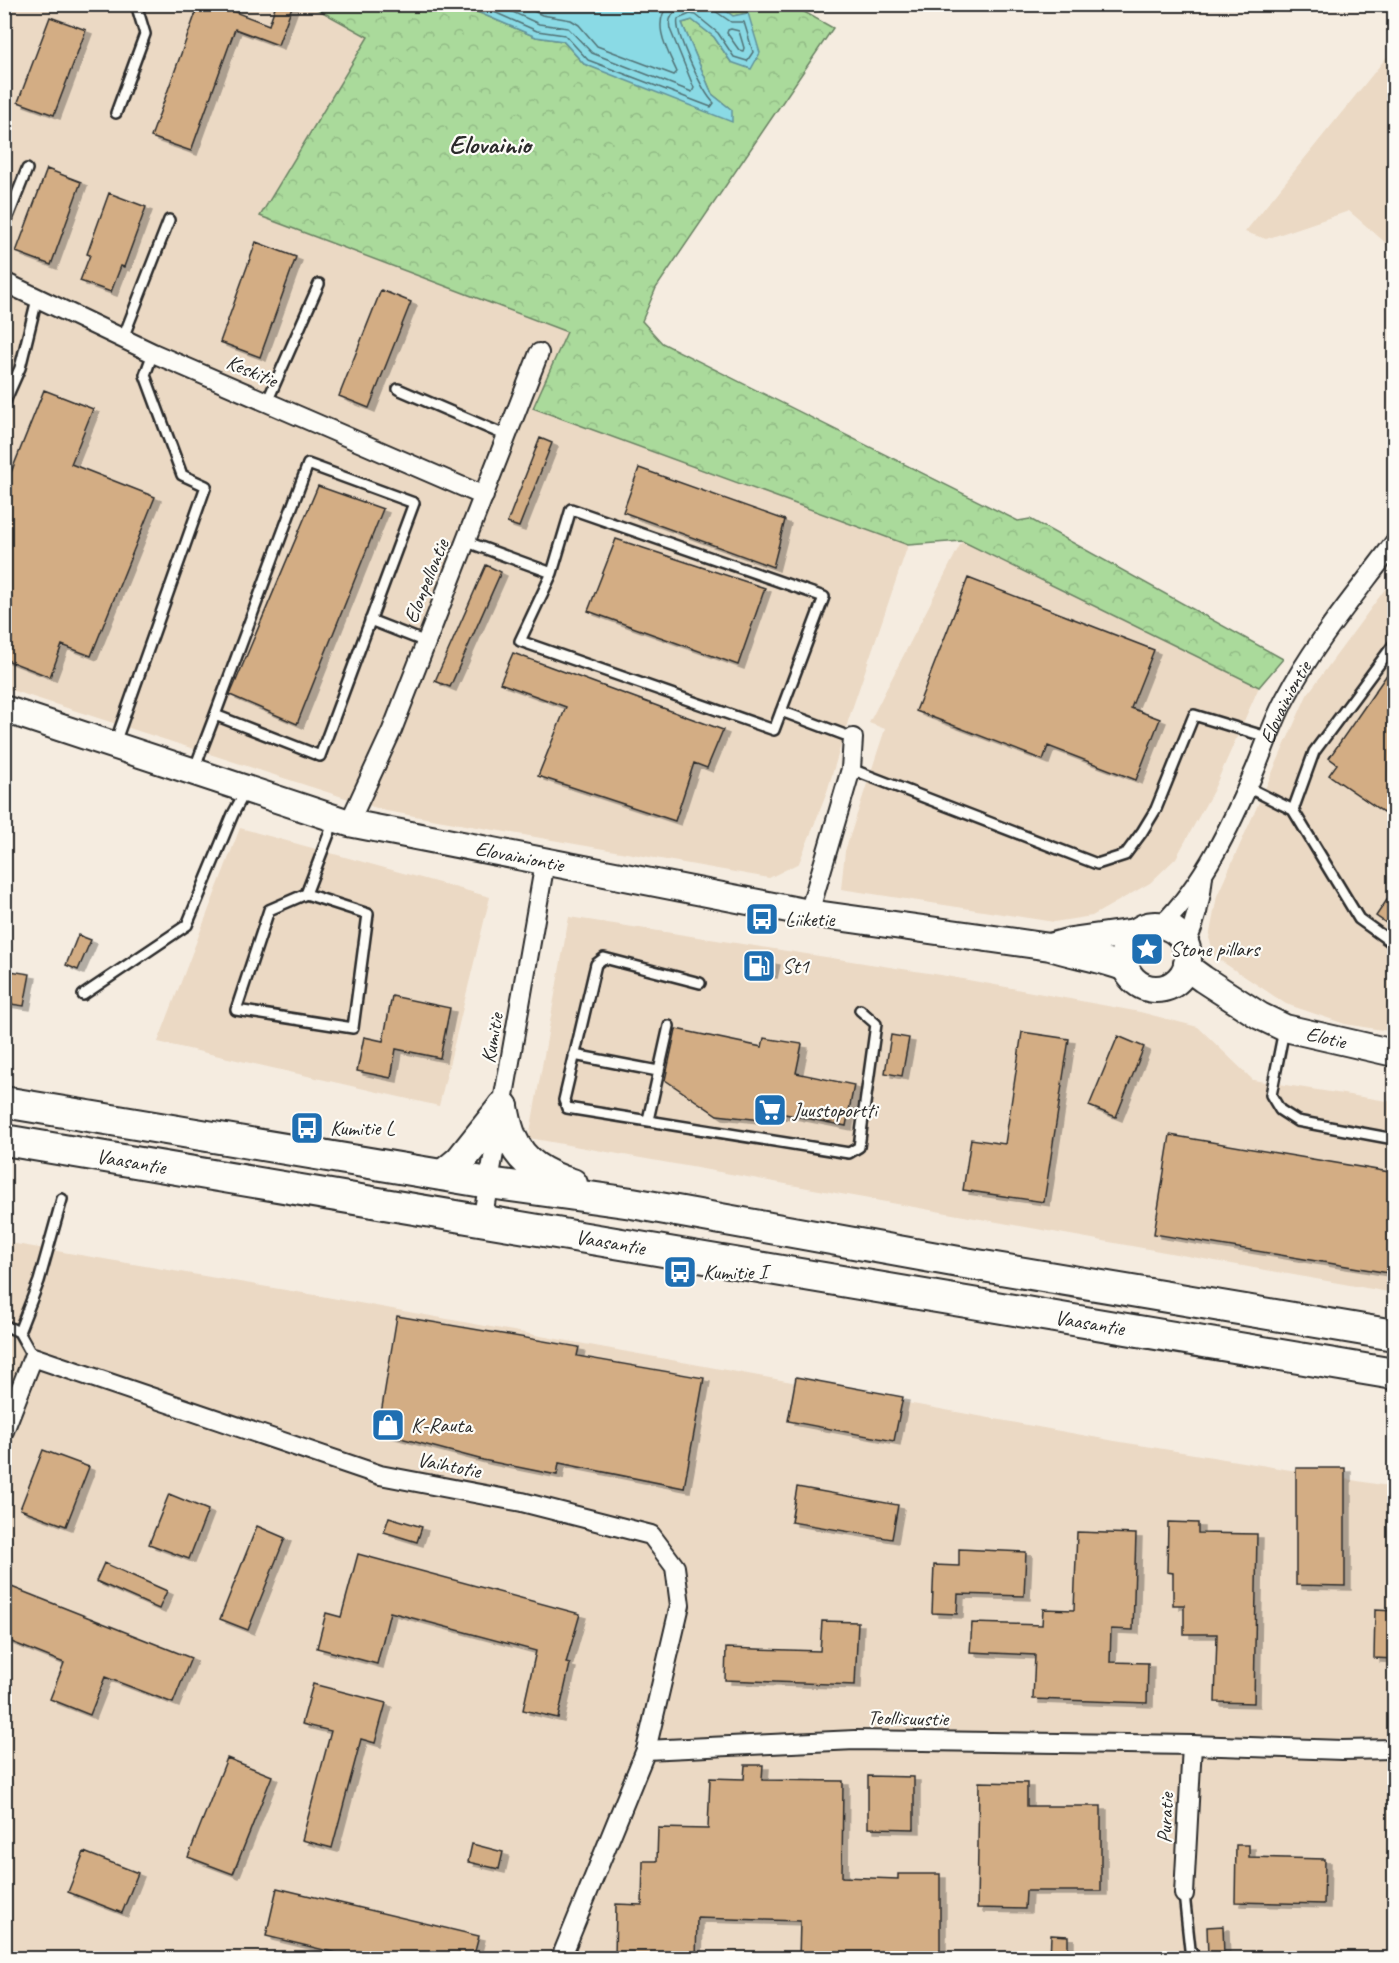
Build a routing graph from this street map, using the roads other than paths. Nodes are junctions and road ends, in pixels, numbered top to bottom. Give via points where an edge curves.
1 (136, 4) edge
2 (116, 112) dead end
3 (27, 169) dead end
4 (169, 220) dead end
5 (4, 227) edge
6 (4, 282) edge
7 (319, 284) dead end
8 (37, 299) junction
9 (123, 338) junction
10 (153, 353) junction
11 (539, 353) dead end
12 (398, 389) dead end
13 (267, 402) junction
14 (4, 404) edge
15 (507, 436) junction
16 (484, 496) junction
17 (466, 542) junction
18 (1395, 543) edge
19 (552, 573) junction
20 (370, 620) junction
21 (426, 642) junction
22 (1395, 644) edge
23 (4, 709) edge
24 (781, 711) junction
25 (215, 715) junction
26 (1267, 737) junction
27 (853, 738) joint
28 (114, 745) junction
29 (851, 769) junction
30 (193, 772) junction
31 (1247, 787) junction
32 (246, 790) junction
33 (1293, 810) junction
34 (342, 821) junction
35 (545, 862) junction
36 (1203, 876) junction
37 (306, 894) junction
38 (809, 913) junction
39 (1162, 925) junction
40 (1135, 932) junction
41 (1395, 944) edge
42 (1050, 947) junction
43 (1187, 954) junction
44 (1126, 968) junction
45 (700, 983) dead end
46 (1168, 987) junction
47 (83, 995) dead end
48 (860, 1010) dead end
49 (1260, 1016) junction
50 (669, 1026) dead end
51 (1285, 1028) junction
52 (1395, 1053) edge
53 (574, 1054) junction
54 (658, 1071) junction
55 (4, 1102) edge
56 (502, 1107) junction
57 (648, 1120) junction
58 (1395, 1139) edge
59 (4, 1140) edge
60 (443, 1175) junction
61 (489, 1183) junction
62 (62, 1199) dead end
63 (632, 1203) junction
64 (482, 1221) junction
65 (4, 1325) edge
66 (19, 1332) junction
67 (1395, 1335) edge
68 (33, 1357) junction
69 (1395, 1374) edge
70 (4, 1431) edge
71 (1192, 1745) junction
72 (1395, 1749) edge
73 (645, 1750) junction
74 (1184, 1894) joint
75 (561, 1959) edge
76 (1195, 1959) edge

1 - 2 lane via 145,33
3 - 5 lane
4 - 9 lane
6 - 8 street, Keskitie
7 - 13 lane
8 - 9 street, Keskitie
8 - 14 lane via 20,368
9 - 10 street, Keskitie
10 - 13 street, Keskitie
10 - 28 lane via 145,375 182,475 206,486
11 - 15 street, Elonpellontie
12 - 15 lane
13 - 16 street, Keskitie
15 - 16 street, Elonpellontie
16 - 17 street, Elonpellontie
17 - 19 lane
17 - 21 street, Elonpellontie
18 - 26 street, Elovainiontie via 1302,670
19 - 24 lane via 520,642 774,730
19 - 24 lane via 571,509 824,597
20 - 21 lane
20 - 25 lane via 320,756
20 - 25 lane via 414,503 308,464
21 - 34 street, Elonpellontie via 392,730
22 - 33 lane via 1314,752
23 - 28 main road, Elovainiontie
24 - 27 lane
25 - 30 lane
26 - 29 lane via 1194,715 1156,809 1142,831 1125,855 1097,864
26 - 31 street, Elovainiontie
27 - 29 street
28 - 30 main road, Elovainiontie
29 - 38 street
30 - 32 main road, Elovainiontie
31 - 33 lane
31 - 36 street, Elovainiontie
32 - 34 main road, Elovainiontie
32 - 47 lane via 186,926
33 - 41 lane via 1359,918
34 - 35 main road, Elovainiontie
34 - 37 lane
35 - 38 main road, Elovainiontie
35 - 56 street, Kumitie
36 - 39 street, Elovainiontie
36 - 43 street, Elovainiontie via 1202,899
37 - 37 lane via 269,910 236,1010 353,1028 368,914
38 - 42 main road, Elovainiontie
39 - 40 main road via 1148,925
39 - 43 main road via 1176,932
40 - 42 main road, Elovainiontie
40 - 44 main road via 1125,949
42 - 44 main road, Elovainiontie
43 - 46 main road via 1180,978
43 - 49 main road, Elotie via 1192,971
44 - 46 main road via 1143,986
45 - 53 lane via 604,958 596,964
46 - 49 main road, Elotie
48 - 57 lane via 876,1024 860,1147 849,1153
49 - 51 main road, Elotie
50 - 54 lane
51 - 52 main road, Elotie
51 - 58 lane via 1271,1095 1280,1110 1297,1121
53 - 54 lane
53 - 57 lane via 564,1100 567,1108
54 - 57 lane
55 - 60 highway, Vaasantie
56 - 60 highway via 460,1161
56 - 61 street, Kumitie
56 - 63 highway via 512,1140 523,1157 539,1170
59 - 64 highway, Vaasantie
60 - 61 highway, Vaasantie
61 - 63 highway, Vaasantie
61 - 64 street, Kumitie
62 - 66 lane via 39,1281
63 - 67 highway, Vaasantie
64 - 69 highway, Vaasantie
65 - 66 lane
66 - 68 lane
68 - 70 street
68 - 73 street, Vaihtotie via 380,1475 522,1502 651,1535 675,1567 680,1605
71 - 72 street, Teollisuustie
71 - 73 street, Teollisuustie via 855,1740
71 - 74 street, Puratie
73 - 75 street
74 - 76 lane via 1190,1949

